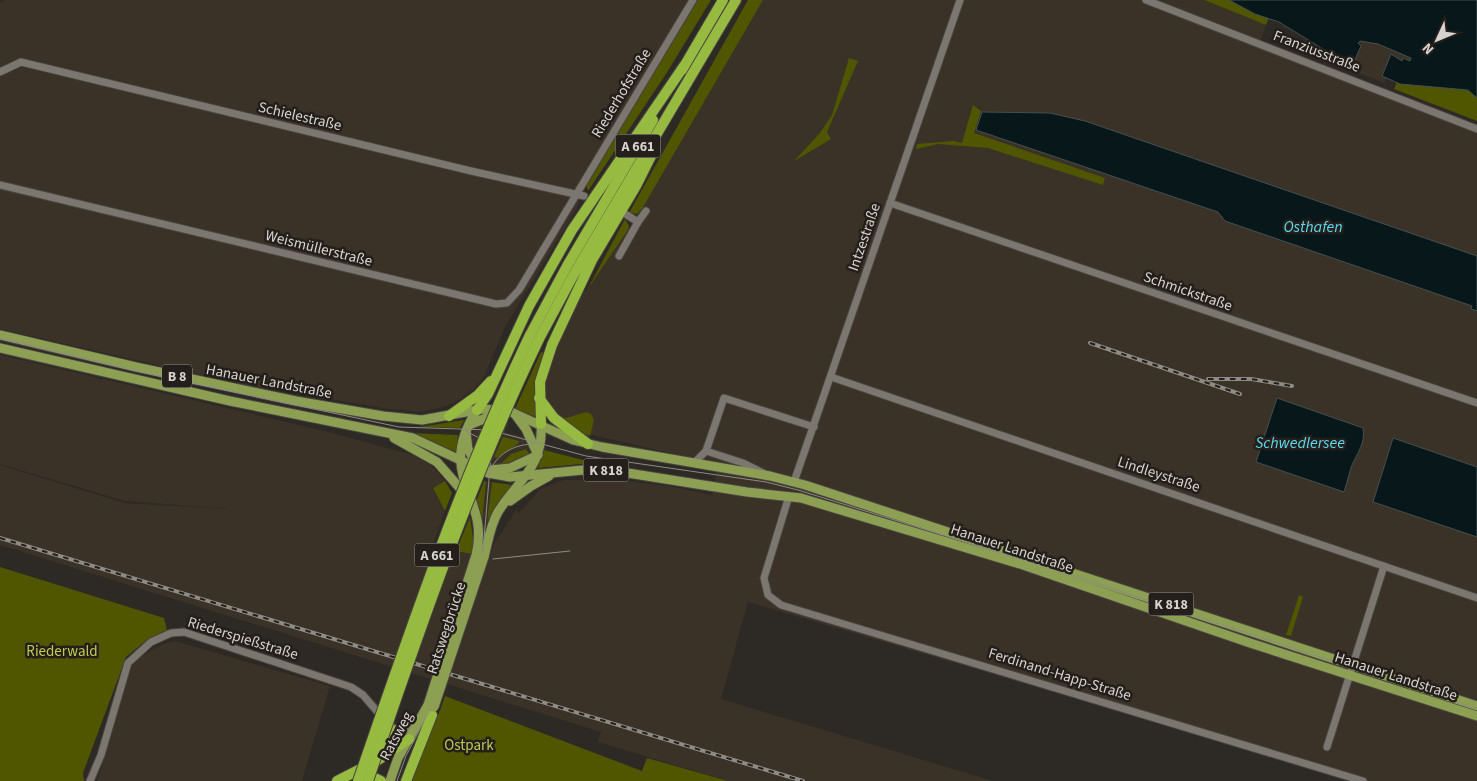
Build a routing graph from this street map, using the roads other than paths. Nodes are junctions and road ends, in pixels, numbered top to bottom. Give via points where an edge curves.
1 (693, 0) edge
2 (723, 0) edge
3 (736, 0) edge
4 (960, 0) edge
5 (1146, 0) edge
6 (684, 66) junction
7 (0, 72) edge
8 (668, 117) junction
9 (1477, 129) edge
10 (0, 185) edge
11 (580, 195) junction
12 (890, 204) junction
13 (646, 211) dead end
14 (627, 216) dead end
15 (638, 222) junction
16 (620, 256) dead end
17 (0, 335) edge
18 (535, 337) junction
19 (0, 348) edge
20 (509, 349) junction
21 (831, 377) junction
22 (539, 398) junction
23 (1477, 404) edge
24 (476, 410) junction
25 (510, 411) junction
26 (449, 416) junction
27 (540, 424) junction
28 (467, 426) junction
29 (814, 427) junction
30 (383, 432) junction
31 (588, 444) junction
32 (706, 451) junction
33 (538, 455) junction
34 (460, 460) junction
35 (694, 463) junction
36 (480, 469) junction
37 (559, 472) junction
38 (526, 476) junction
39 (770, 476) junction
40 (794, 482) junction
41 (789, 496) junction
42 (499, 511) junction
43 (476, 514) junction
44 (480, 556) junction
45 (1384, 566) junction
46 (1477, 598) edge
47 (1353, 666) junction
48 (1350, 675) junction
49 (1477, 706) edge
50 (431, 709) junction
51 (1477, 716) edge
52 (418, 725) junction
53 (390, 728) junction
54 (409, 739) junction
55 (1327, 747) dead end
56 (390, 752) junction
57 (349, 774) junction
58 (90, 781) edge
59 (336, 781) edge
60 (358, 781) edge
61 (368, 781) edge
62 (381, 781) edge
63 (390, 781) edge
64 (402, 781) edge
65 (406, 781) edge
66 (1363, 781) edge

1 - 11 street, Riederhofstraße
2 - 6 highway, A 661
3 - 8 highway, A 661
4 - 12 street, Intzestraße
5 - 9 street, Franziusstraße
6 - 18 highway, A 661 via 572,258
6 - 20 highway via 572,230
7 - 11 street, Schielestraße via 18,62
8 - 18 highway, A 661
8 - 22 highway via 651,158 574,295 546,362
10 - 11 street, Weismüllerstraße via 496,304 507,302 516,295
12 - 21 street, Intzestraße
12 - 23 street, Schmickstraße
13 - 15 street
14 - 15 street
15 - 16 street
17 - 26 main road, Hanauer Landstraße / B 8 via 296,401 410,420
18 - 60 highway, A 661, bridge via 471,469 426,583
18 - 61 highway, A 661, bridge via 434,587
19 - 30 main road, Hanauer Landstraße / B 8 via 230,402
20 - 24 highway via 488,394
20 - 26 highway via 489,383
21 - 29 street, Intzestraße
21 - 45 street, Lindleystraße
22 - 27 highway
22 - 31 highway via 554,418
24 - 25 main road, B 8
24 - 26 main road, Hanauer Landstraße / B 8
24 - 28 main road
25 - 27 main road, B 8
25 - 28 main road via 489,415
25 - 33 main road via 526,429
27 - 31 main road, Hanauer Landstraße / K 818
27 - 33 main road
28 - 34 main road via 461,442
28 - 36 main road via 467,444
29 - 32 street via 724,398
29 - 40 street, Intzestraße
30 - 34 main road, Hanauer Landstraße / B 8 via 423,441
30 - 43 main road via 437,462
31 - 35 main road, Hanauer Landstraße / K 818
32 - 35 street
32 - 39 street
33 - 36 main road via 504,469
33 - 38 main road
34 - 36 main road, K 818
34 - 43 main road
35 - 39 main road, Hanauer Landstraße / K 818
36 - 38 main road, K 818 via 501,476
37 - 38 main road, Hanauer Landstraße / K 818
37 - 41 main road, Hanauer Landstraße / K 818 via 615,471
37 - 42 main road via 531,486
38 - 42 main road
39 - 40 main road, Hanauer Landstraße / K 818
40 - 41 main road
40 - 47 main road, Hanauer Landstraße / K 818
41 - 48 main road, Hanauer Landstraße / K 818 via 962,545
41 - 66 street, Ferdinand-Happ-Straße via 764,578 768,595 781,605
42 - 44 main road
43 - 44 main road via 480,529
44 - 50 main road, Ratswegbrücke, bridge
45 - 46 street, Lindleystraße
45 - 47 street
47 - 48 street
47 - 49 main road, Hanauer Landstraße / K 818
48 - 51 main road, Hanauer Landstraße / K 818
48 - 55 street
50 - 52 main road, Ratsweg
50 - 64 main road, Ratsweg
50 - 65 highway
52 - 53 street via 404,731
52 - 54 main road, Ratsweg
53 - 56 highway
53 - 58 street, Riederspießstraße via 368,700 350,687 184,632 171,633 151,642 128,663 101,756
54 - 56 highway
54 - 63 main road, Ratsweg
56 - 57 highway
57 - 59 highway
57 - 62 highway via 365,772

